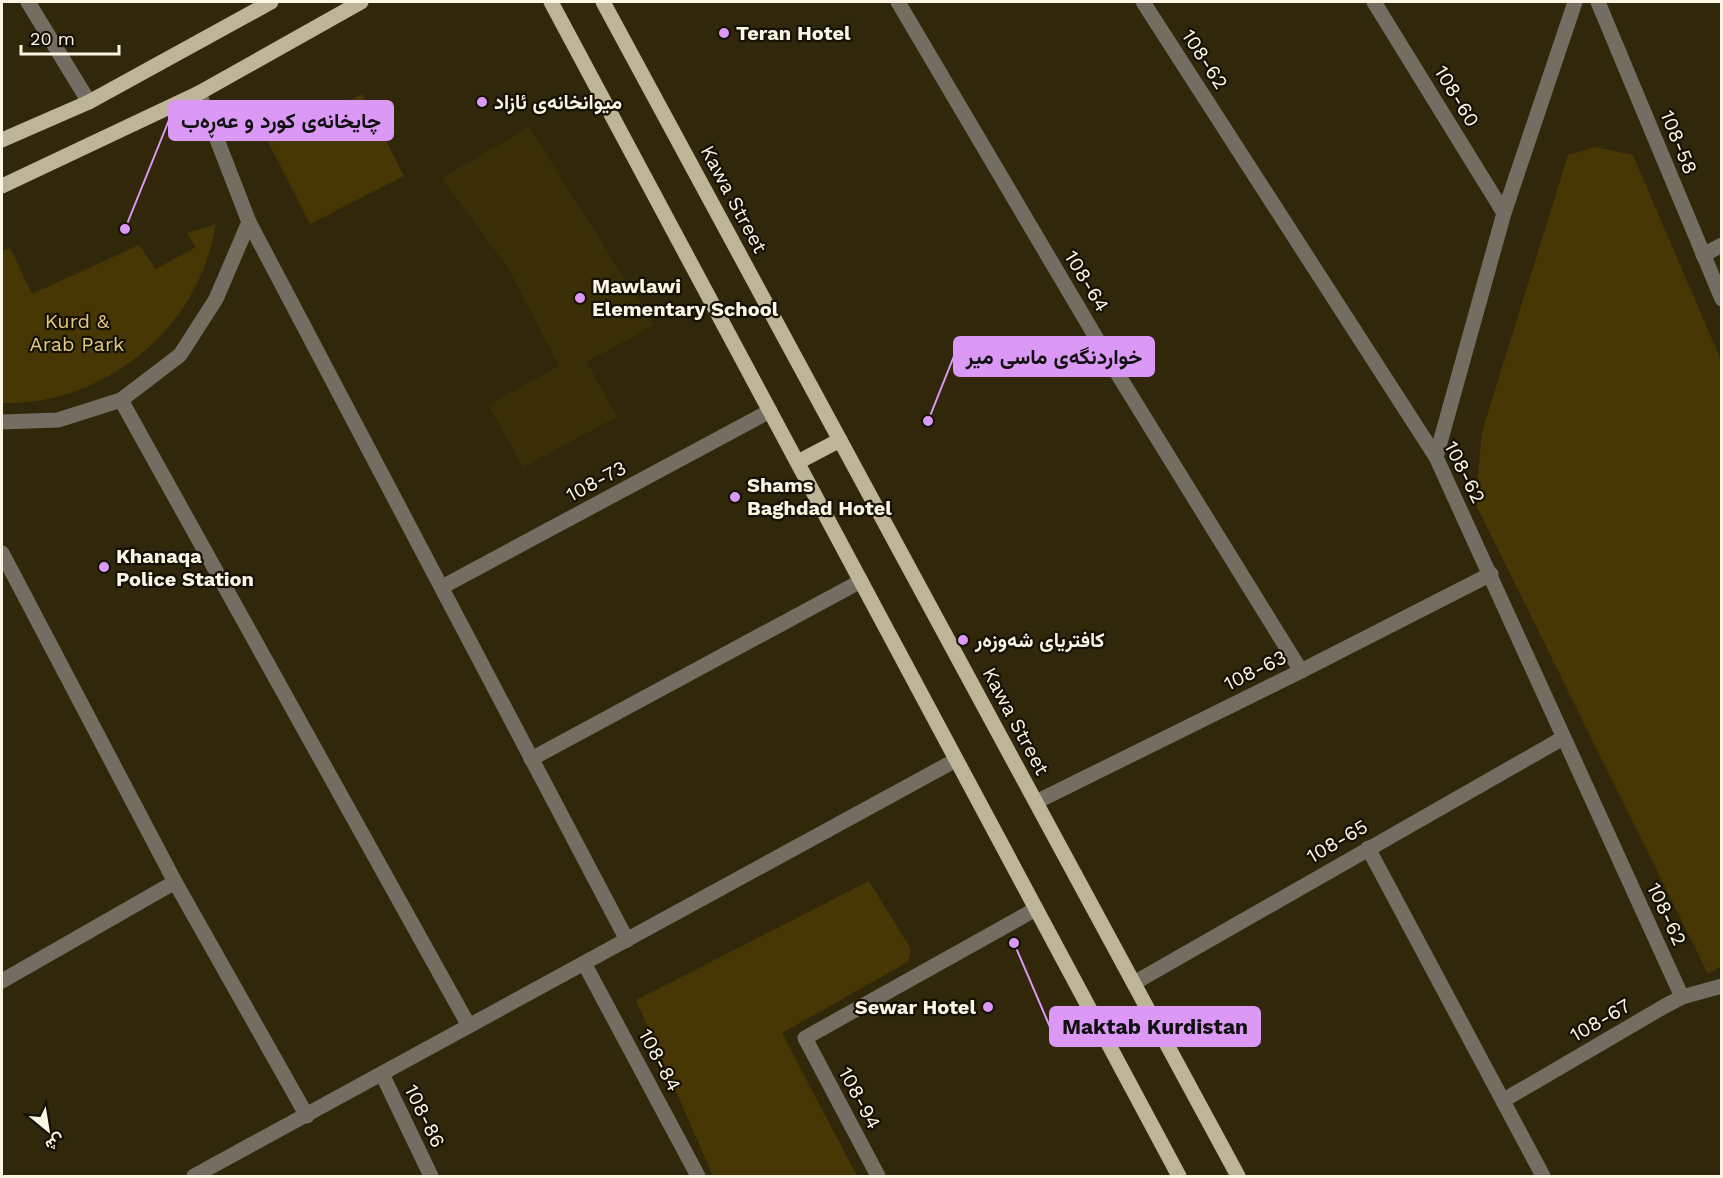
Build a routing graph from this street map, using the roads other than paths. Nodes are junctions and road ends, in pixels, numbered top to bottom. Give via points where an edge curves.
1 (28, 2) edge
2 (271, 2) edge
3 (361, 2) edge
4 (551, 2) edge
5 (603, 2) edge
6 (898, 2) edge
7 (1143, 2) edge
8 (1374, 2) edge
9 (1575, 2) edge
10 (1598, 2) edge
11 (199, 93) junction
12 (89, 102) junction
13 (2, 140) edge
14 (2, 186) edge
15 (1504, 213) junction
16 (249, 222) junction
17 (1722, 245) edge
18 (1703, 255) junction
19 (1722, 299) edge
20 (122, 400) junction
21 (770, 411) junction
22 (2, 422) edge
23 (840, 440) junction
24 (1436, 457) junction
25 (798, 462) junction
26 (2, 553) edge
27 (1491, 574) junction
28 (861, 581) junction
29 (442, 587) junction
30 (1301, 671) junction
31 (1563, 738) junction
32 (531, 759) junction
33 (956, 760) junction
34 (1036, 802) junction
35 (1368, 848) junction
36 (175, 882) junction
37 (1036, 909) junction
38 (627, 940) junction
39 (584, 963) junction
40 (2, 981) edge
41 (1134, 983) junction
42 (1722, 986) edge
43 (1682, 997) junction
44 (469, 1026) junction
45 (382, 1074) junction
46 (1504, 1100) junction
47 (307, 1116) junction
48 (194, 1176) edge
49 (431, 1176) edge
50 (698, 1176) edge
51 (878, 1176) edge
52 (1179, 1176) edge
53 (1238, 1176) edge
54 (1543, 1176) edge

1 - 12 street
2 - 12 main road
3 - 11 main road
4 - 21 main road
5 - 23 main road, Kawa Street
6 - 30 street, 108-64 via 1117,373
7 - 24 street, 108-62
8 - 15 street, 108-60
9 - 15 street
10 - 18 street, 108-58
11 - 14 main road
11 - 16 street
12 - 13 main road
15 - 24 street
16 - 20 street via 216,299 180,355
16 - 29 street
17 - 18 street
18 - 19 street, 108-58
20 - 22 street via 58,420
20 - 44 street
21 - 25 main road
21 - 29 street, 108-73
23 - 25 main road
23 - 34 main road, Kawa Street
24 - 27 street, 108-62
25 - 28 main road
26 - 36 street
27 - 30 street, 108-63
27 - 31 street, 108-62
28 - 32 street
28 - 33 main road
29 - 32 street
30 - 34 street, 108-63
31 - 35 street, 108-65
31 - 43 street, 108-62
32 - 38 street
33 - 37 main road
33 - 38 street
34 - 41 main road, Kawa Street
35 - 41 street, 108-65
35 - 46 street
36 - 40 street
36 - 47 street
37 - 51 street, 108-94 via 805,1038
37 - 52 main road
38 - 39 street
39 - 44 street
39 - 50 street, 108-84
41 - 53 main road, Kawa Street
42 - 43 street, 108-67
43 - 46 street, 108-67
44 - 45 street
45 - 47 street
45 - 49 street, 108-86
46 - 54 street
47 - 48 street

